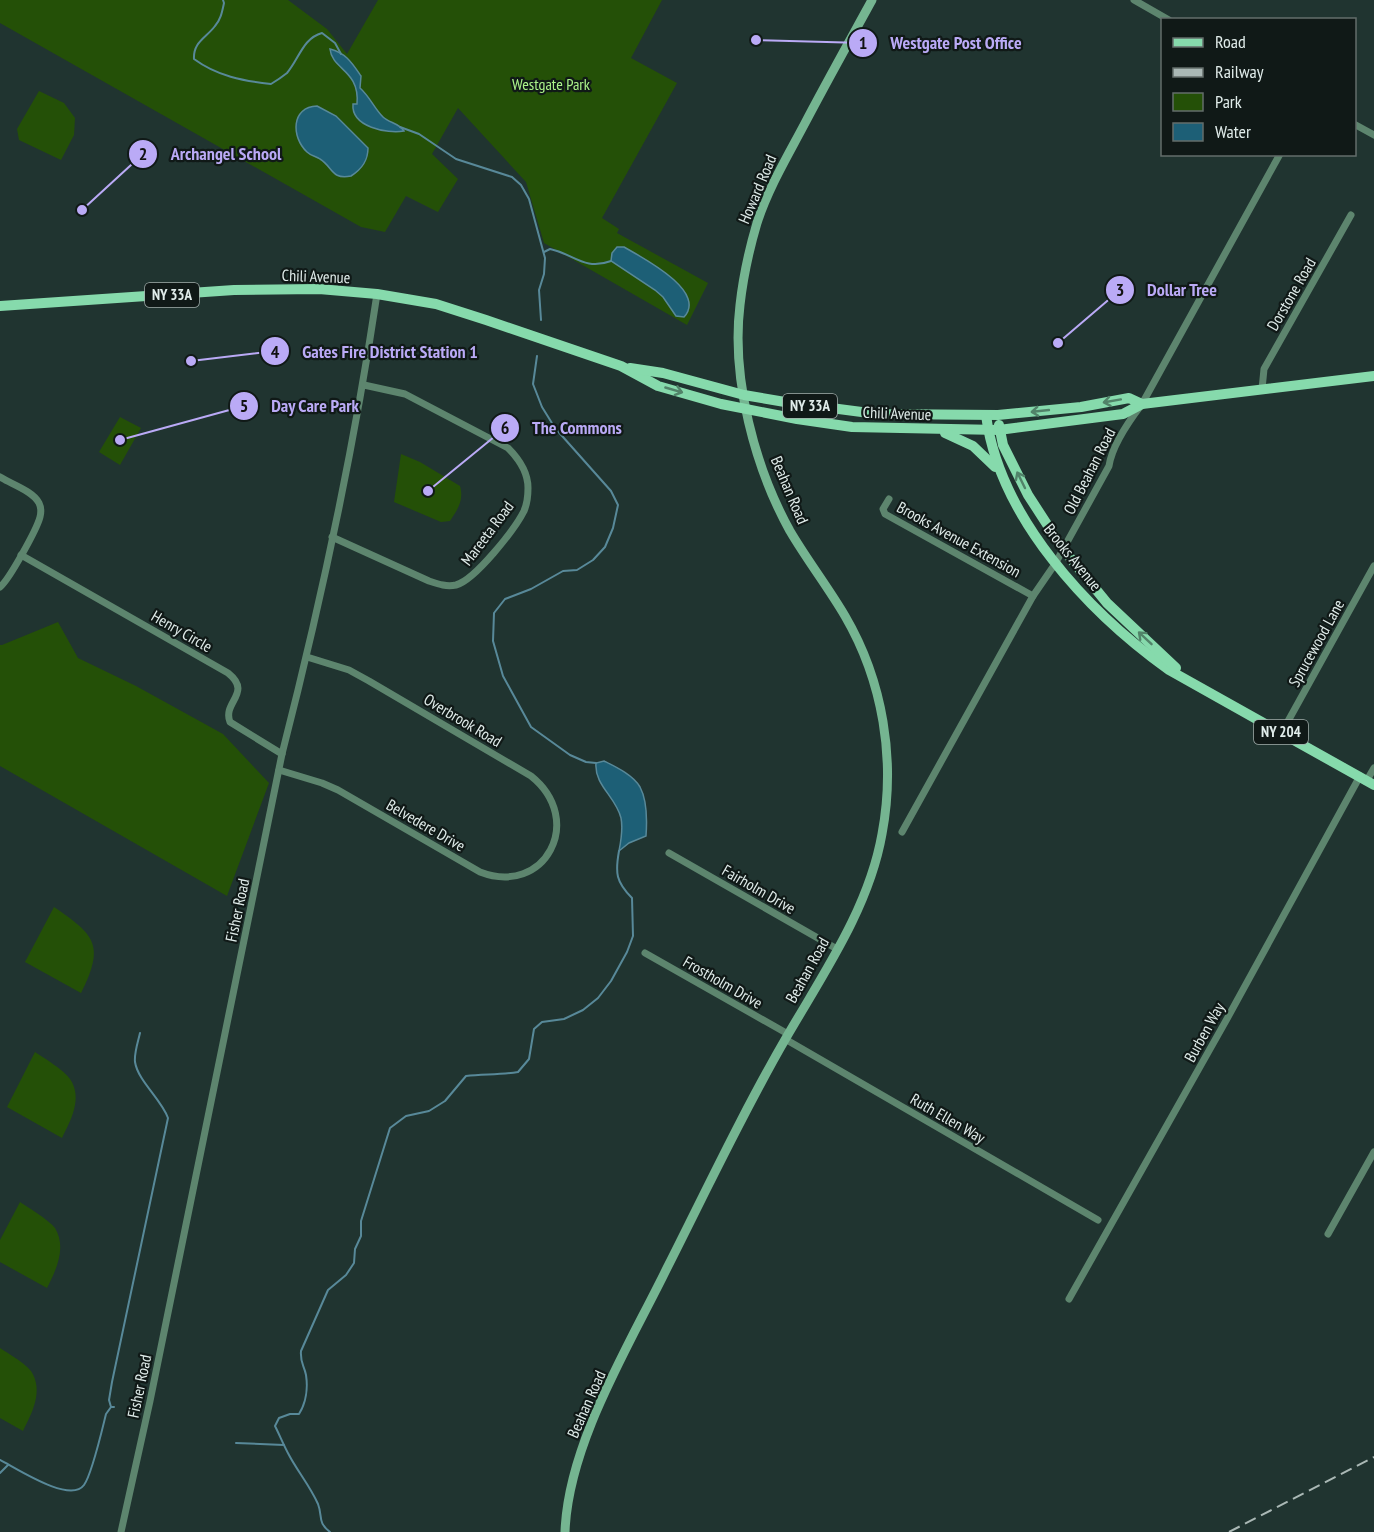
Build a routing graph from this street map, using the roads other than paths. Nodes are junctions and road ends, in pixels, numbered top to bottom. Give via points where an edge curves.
1 (872, 0) edge
2 (1134, 0) edge
3 (1165, 18) edge
4 (1356, 125) edge
5 (1374, 135) edge
6 (1279, 156) edge
7 (1351, 215) dead end
8 (377, 294) junction
9 (0, 306) edge
10 (621, 366) junction
11 (1374, 376) edge
12 (364, 385) junction
13 (1262, 389) junction
14 (744, 395) junction
15 (1142, 404) junction
16 (746, 409) junction
17 (986, 415) junction
18 (998, 415) junction
19 (936, 429) junction
20 (994, 430) junction
21 (1002, 475) junction
22 (0, 477) edge
23 (889, 499) dead end
24 (332, 537) junction
25 (1063, 549) junction
26 (21, 555) junction
27 (1055, 564) junction
28 (1374, 566) edge
29 (0, 586) edge
30 (1033, 596) junction
31 (307, 657) junction
32 (1187, 679) junction
33 (1282, 732) junction
34 (282, 754) junction
35 (1374, 768) edge
36 (279, 770) junction
37 (1367, 780) edge
38 (902, 832) dead end
39 (552, 845) joint
40 (669, 853) dead end
41 (837, 949) junction
42 (645, 953) dead end
43 (787, 1037) junction
44 (1374, 1152) edge
45 (1098, 1220) dead end
46 (1328, 1234) dead end
47 (1069, 1299) dead end
48 (121, 1532) edge
49 (565, 1532) edge

1 - 14 street, Howard Road via 785,159 758,221 739,309
2 - 3 street
4 - 5 street
6 - 15 street, Old Beahan Road
7 - 13 street, Dorstone Road via 1264,369
8 - 9 main road, Chili Avenue / NY 33A via 320,289 234,290
8 - 10 main road, Chili Avenue / NY 33A via 436,304
8 - 12 street, Fisher Road
10 - 14 main road, Chili Avenue / NY 33A via 663,372
10 -> 16 main road, Chili Avenue / NY 33A via 658,386
11 - 13 main road, Chili Avenue / NY 33A
12 - 24 street, Fisher Road
12 - 24 street, Mareeta Road via 405,394 508,448 524,470 527,501 518,520 478,571 456,585 429,581
13 - 15 main road, Chili Avenue / NY 33A
14 - 16 street, Howard Road
14 - 17 main road, Chili Avenue / NY 33A via 877,414
15 -> 18 main road, Chili Avenue / NY 33A via 1129,398
15 - 20 main road, Chili Avenue / NY 33A via 1123,414
15 - 25 street, Old Beahan Road
16 - 19 main road, Chili Avenue / NY 33A via 852,427
16 - 41 street, Beahan Road via 776,503 866,658 885,729 888,782 882,835 870,880
17 - 18 main road, Chili Avenue / NY 33A
17 - 20 main road, Brooks Avenue
18 - 20 main road, Brooks Avenue / NY 204
19 - 20 main road, Chili Avenue / NY 33A
19 - 21 main road, NY 204 via 973,446
20 - 21 main road, Brooks Avenue via 991,445
25 -> 20 main road, Brooks Avenue / NY 204 via 1028,495
21 - 27 main road, Brooks Avenue / NY 204
22 - 26 street via 35,498 41,510
23 - 30 street, Brooks Avenue Extension via 885,514
24 - 31 street, Fisher Road
25 - 27 street, Old Beahan Road
32 -> 25 main road, Brooks Avenue / NY 204 via 1107,603
26 - 29 street
26 - 34 street, Henry Circle via 235,679 239,685 229,711 230,722
27 - 30 street, Old Beahan Road
27 - 32 main road, Brooks Avenue / NY 204 via 1139,649
28 - 33 street, Sprucewood Lane
30 - 38 street, Old Beahan Road
31 - 34 street, Fisher Road
31 - 39 street, Overbrook Road via 349,670 542,784 556,811 558,826
32 - 33 main road, Brooks Avenue / NY 204
33 - 37 main road, Brooks Avenue / NY 204
34 - 36 street, Fisher Road
35 - 37 street, Burben Way
36 - 39 street, Belvedere Drive via 338,790 492,877 505,878 532,869
36 - 48 street, Fisher Road
37 - 47 street, Burben Way
40 - 41 street, Fairholm Drive
41 - 43 street, Beahan Road
42 - 43 street, Frostholm Drive
43 - 45 street, Ruth Ellen Way
43 - 49 street, Beahan Road via 756,1091 598,1407 577,1463
44 - 46 street

